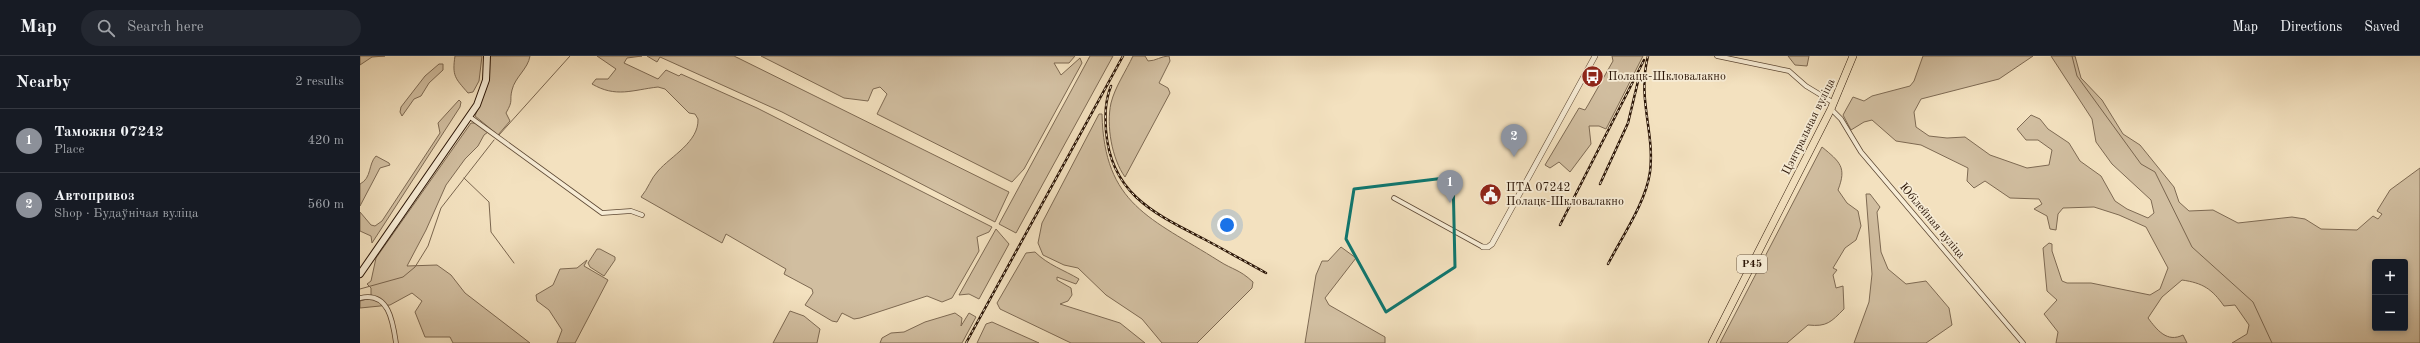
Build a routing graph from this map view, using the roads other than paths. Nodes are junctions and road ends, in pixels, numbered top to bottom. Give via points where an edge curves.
1 (487, 56) edge
2 (1595, 56) edge
3 (1717, 56) edge
4 (1853, 56) edge
5 (1832, 106) junction
6 (470, 117) junction
7 (1394, 198) dead end
8 (642, 215) dead end
9 (1483, 246) joint
10 (361, 271) edge
11 (360, 298) edge
12 (396, 343) edge
13 (1712, 343) edge
14 (2023, 343) edge

1 - 6 main road via 482,93
2 - 9 street via 1492,244 1488,247
3 - 5 street, Юбілейная вуліца via 1789,71
4 - 5 main road, Цэнтральная вуліца / Р45
5 - 13 main road, Цэнтральная вуліца / Р45
5 - 14 street, Юбілейная вуліца via 1861,152
6 - 8 street via 602,213 631,211
6 - 10 main road
7 - 9 street
11 - 12 street via 374,298 386,306 392,319

